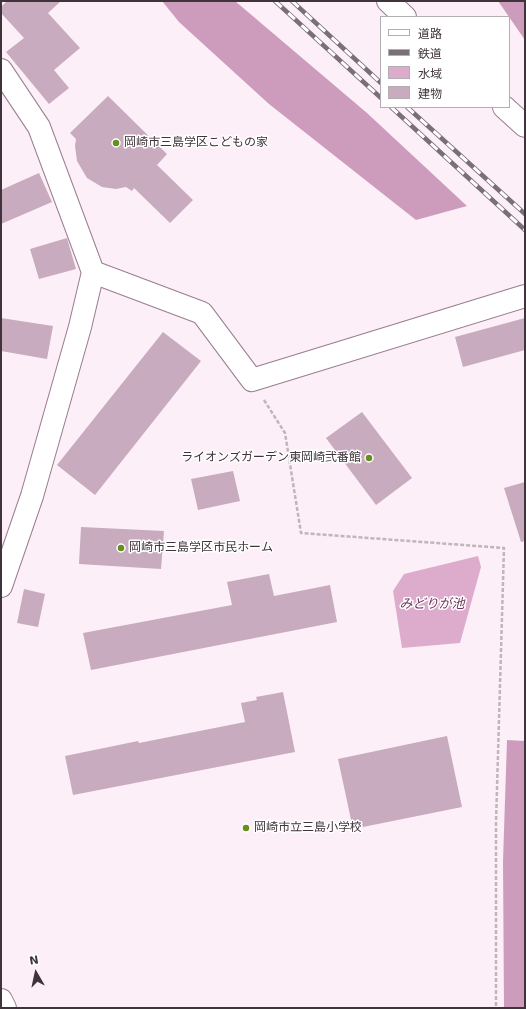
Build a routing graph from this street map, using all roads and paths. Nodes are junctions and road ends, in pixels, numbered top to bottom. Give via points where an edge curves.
1 (388, 1) edge
2 (404, 16) edge
3 (1, 70) edge
4 (505, 108) edge
5 (525, 126) edge
6 (93, 272) junction
7 (525, 296) edge
8 (252, 380) junction
9 (1, 586) edge
10 (1, 1000) edge
11 (6, 1008) edge
12 (496, 1008) edge

1 - 2 street
3 - 6 street via 39,127
4 - 5 street
6 - 8 street via 202,313
6 - 9 street via 80,328 32,496
7 - 8 street
8 - 12 path via 285,433 301,533 504,548 496,823
10 - 11 street

